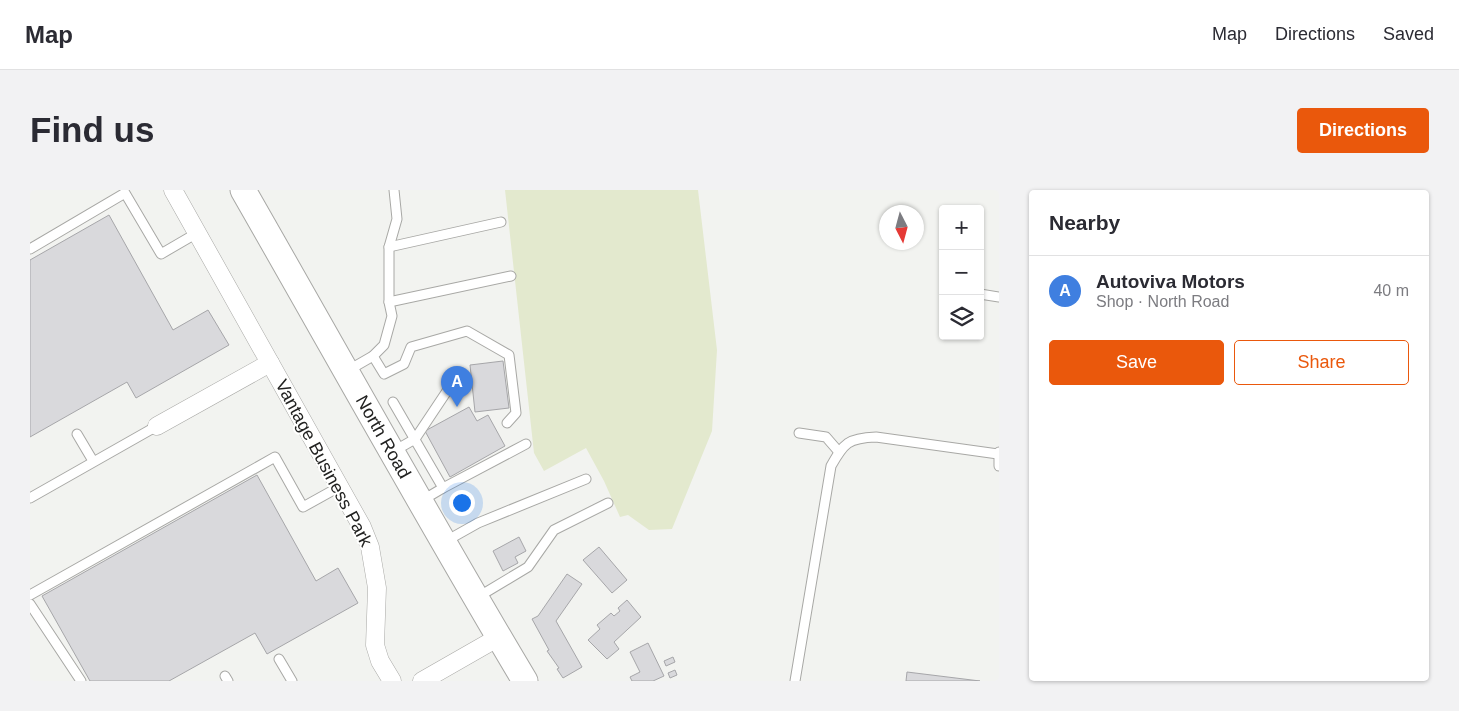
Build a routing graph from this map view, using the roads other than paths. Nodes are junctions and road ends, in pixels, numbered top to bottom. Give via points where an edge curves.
1 (173, 190) edge
2 (243, 190) edge
3 (394, 190) edge
4 (501, 222) dead end
5 (197, 233) junction
6 (389, 247) junction
7 (30, 249) edge
8 (511, 276) dead end
9 (984, 295) edge
10 (999, 297) edge
11 (389, 302) junction
12 (373, 356) junction
13 (270, 363) junction
14 (347, 371) junction
15 (458, 373) dead end
16 (393, 402) dead end
17 (507, 423) dead end
18 (157, 426) joint
19 (799, 433) dead end
20 (77, 434) dead end
21 (415, 439) junction
22 (526, 444) dead end
23 (392, 452) junction
24 (839, 452) junction
25 (999, 453) edge
26 (94, 461) junction
27 (999, 466) edge
28 (586, 479) dead end
29 (339, 486) junction
30 (443, 488) junction
31 (30, 498) edge
32 (420, 502) junction
33 (608, 503) dead end
34 (443, 543) junction
35 (30, 595) edge
36 (476, 598) junction
37 (30, 604) edge
38 (499, 637) junction
39 (279, 659) dead end
40 (81, 681) edge
41 (292, 681) edge
42 (392, 681) edge
43 (422, 681) edge
44 (525, 681) edge
45 (795, 681) edge

1 - 5 street, Vantage Business Park
2 - 14 main road, North Road
3 - 6 lane via 397,219
4 - 6 lane
5 - 7 lane via 161,254 125,194
5 - 13 street, Vantage Business Park
6 - 11 lane
8 - 11 lane
9 - 10 lane
11 - 12 lane via 392,316 384,345
12 - 14 lane
12 - 17 lane via 384,374 404,364 411,347 466,331 510,355 516,413
13 - 18 street, Vantage Business Park
13 - 29 street, Vantage Business Park
14 - 23 main road, North Road
15 - 21 lane
16 - 21 lane
18 - 26 lane
19 - 24 lane via 826,437
20 - 26 lane
21 - 23 lane
21 - 30 lane
22 - 30 lane
23 - 32 main road, North Road
24 - 25 lane via 860,438 876,437
24 - 45 lane via 831,466
25 - 27 lane
26 - 31 lane
28 - 34 lane via 478,522
29 - 35 lane via 303,507 275,457
29 - 42 street, Vantage Business Park via 370,547 377,588 375,645
30 - 32 lane
32 - 34 main road, North Road
33 - 36 lane via 554,530 528,567
34 - 36 main road, North Road
36 - 38 main road, North Road
37 - 40 lane
38 - 43 street
38 - 44 main road, North Road
39 - 41 lane

